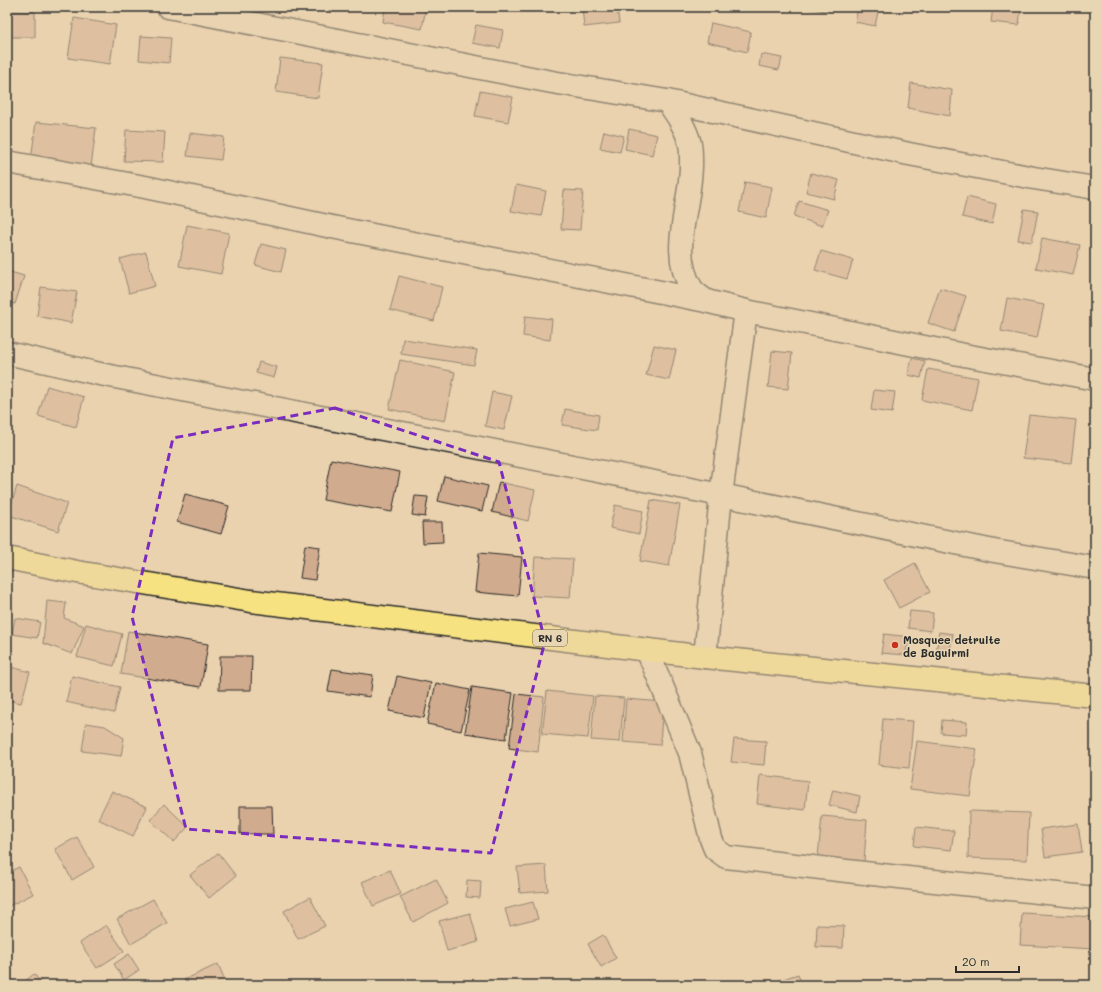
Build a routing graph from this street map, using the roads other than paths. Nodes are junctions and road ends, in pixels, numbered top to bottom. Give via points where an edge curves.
1 (168, 7) edge
2 (667, 102) junction
3 (7, 162) edge
4 (1095, 188) edge
5 (706, 301) junction
6 (746, 311) junction
7 (7, 353) edge
8 (1095, 379) edge
9 (721, 495) junction
10 (7, 558) edge
11 (1095, 568) edge
12 (647, 650) junction
13 (705, 657) junction
14 (1095, 696) edge
15 (1095, 898) edge

1 - 2 street
2 - 4 street via 909,154
2 - 5 street via 682,123 690,145 692,173 682,229 681,255 685,275 693,290
3 - 5 street via 145,187
5 - 6 street
6 - 8 street
6 - 9 street
7 - 9 street
9 - 11 street via 994,551
9 - 13 street
10 - 12 main road, RN 6 via 251,601
12 - 13 main road, RN 6
12 - 15 street via 690,753 711,839 715,849 726,856
13 - 14 main road, RN 6

